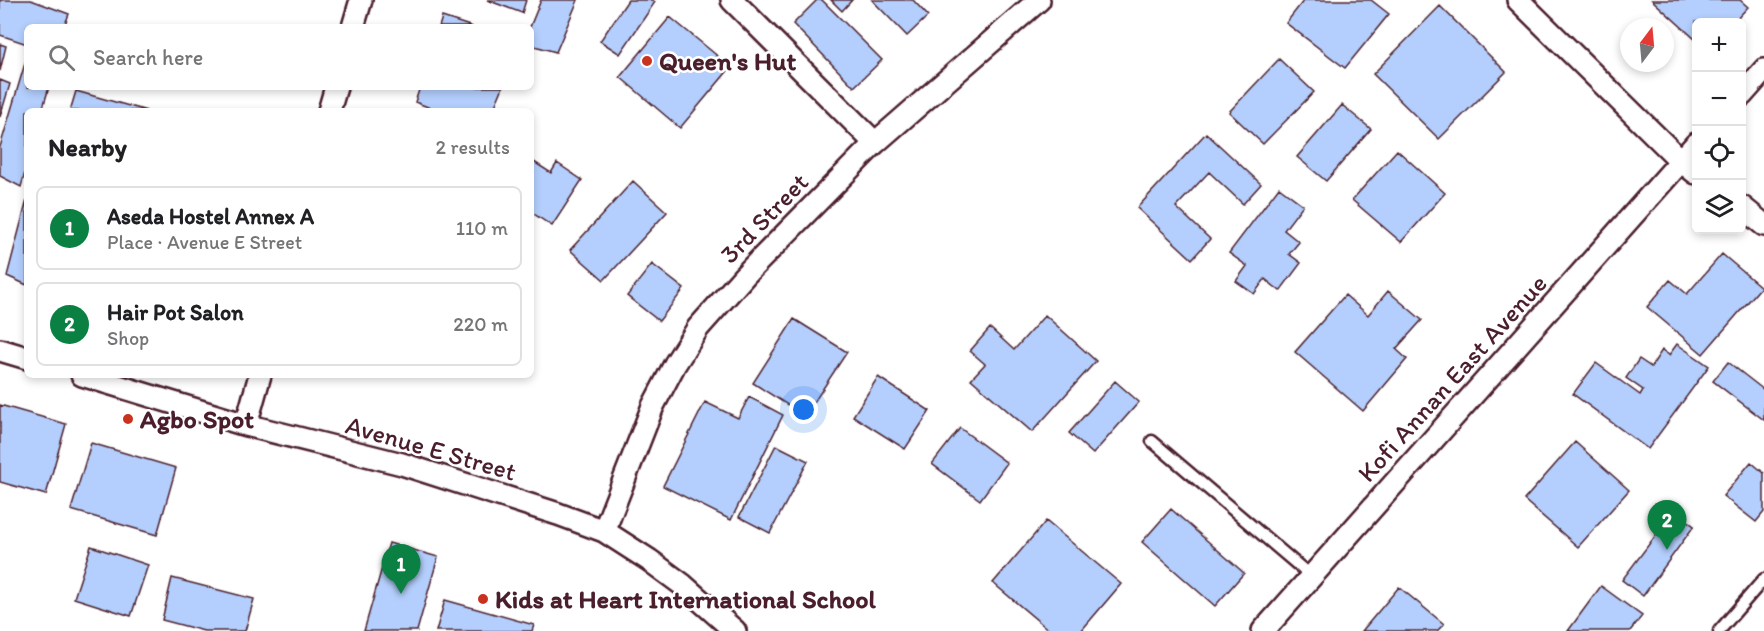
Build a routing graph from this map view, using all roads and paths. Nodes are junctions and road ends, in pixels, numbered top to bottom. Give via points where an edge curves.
1 (360, 0) edge
2 (732, 0) edge
3 (1039, 0) edge
4 (1518, 0) edge
5 (354, 24) edge
6 (1764, 70) edge
7 (335, 90) edge
8 (1746, 90) edge
9 (330, 108) edge
10 (875, 143) junction
11 (1689, 167) edge
12 (1746, 210) edge
13 (1764, 225) edge
14 (0, 350) edge
15 (24, 357) edge
16 (92, 378) edge
17 (259, 378) edge
18 (246, 425) junction
19 (1152, 441) dead end
20 (604, 531) junction
21 (1312, 577) junction
22 (1764, 579) edge
23 (735, 631) edge
24 (1263, 631) edge
25 (1719, 631) edge

1 - 5 street
2 - 10 street
3 - 10 street, 3rd Street
4 - 11 street
6 - 8 street
7 - 9 street
10 - 20 street, 3rd Street via 698,328 653,406
11 - 21 street, Kofi Annan East Avenue
12 - 13 street
14 - 15 street
16 - 18 street, Avenue E Street
17 - 18 street
18 - 20 street, Avenue E Street via 402,464
19 - 21 lane
20 - 23 street, Avenue E Street via 683,585
21 - 24 street, Kofi Annan East Avenue
22 - 25 lane

